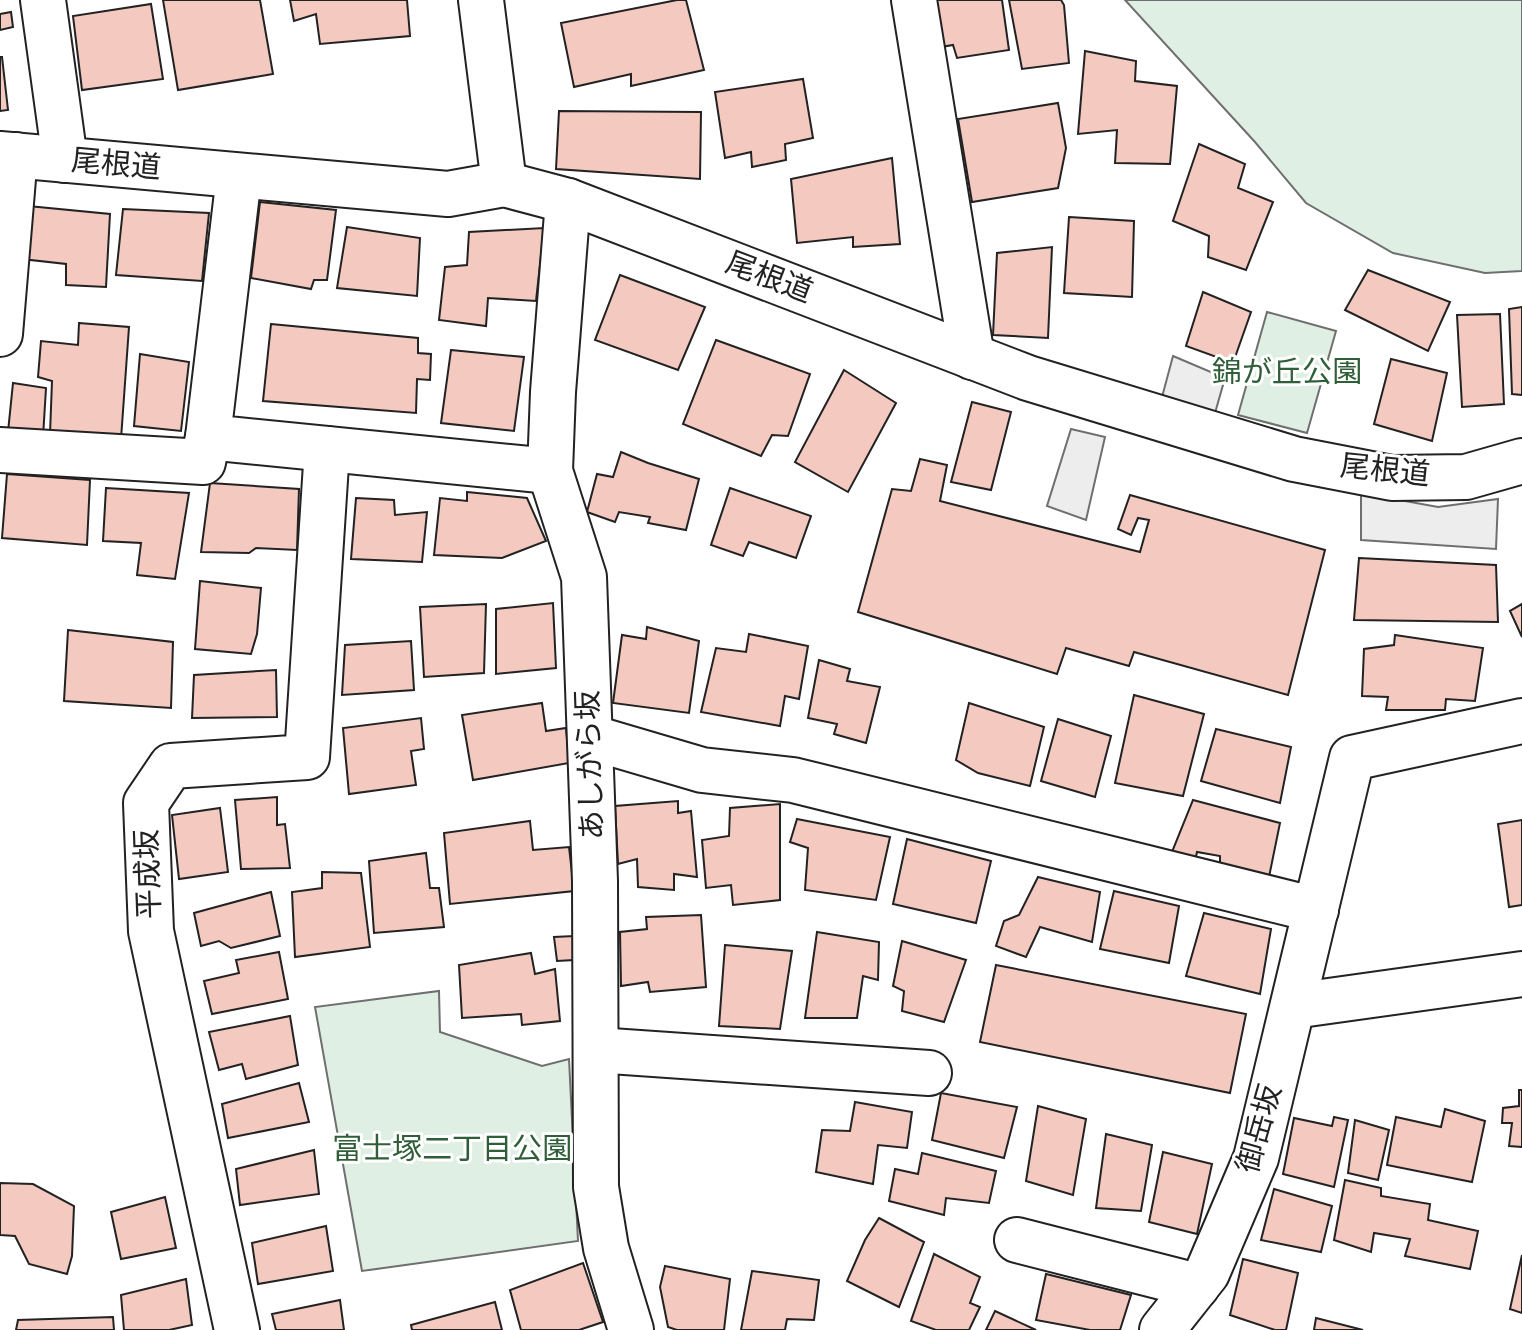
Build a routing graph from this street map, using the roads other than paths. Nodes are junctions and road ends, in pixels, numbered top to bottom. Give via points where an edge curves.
1 (43, 0) edge
2 (481, 0) edge
3 (914, 0) edge
4 (7, 154) edge
5 (65, 160) junction
6 (239, 176) junction
7 (504, 184) junction
8 (568, 201) junction
9 (0, 334) edge
10 (972, 357) junction
11 (208, 437) junction
12 (327, 449) junction
13 (0, 450) edge
14 (1522, 461) edge
15 (550, 471) junction
16 (1522, 721) edge
17 (590, 737) junction
18 (1316, 910) junction
19 (1522, 974) edge
20 (1293, 1006) junction
21 (596, 1050) junction
22 (929, 1073) dead end
23 (1017, 1240) dead end
24 (1197, 1286) junction
25 (237, 1330) edge
26 (631, 1330) edge
27 (1162, 1330) edge

1 - 5 street
2 - 7 street
3 - 10 street
4 - 5 street, 尾根道
4 - 9 street
5 - 6 street, 尾根道
6 - 7 street, 尾根道 via 448,194
6 - 11 street
7 - 8 street, 尾根道
8 - 10 street, 尾根道
8 - 15 street, あしがら坂
10 - 14 street, 尾根道 via 1294,459 1392,478 1466,477
11 - 12 street
11 - 13 street via 203,462
12 - 15 street
12 - 25 street, 平成坂 via 307,757 171,766 146,803 151,931
15 - 17 street, あしがら坂 via 584,577
16 - 18 street, 御岳坂 via 1352,758
17 - 18 street via 702,770 793,780
17 - 21 street, あしがら坂
18 - 20 street, 御岳坂
19 - 20 street
20 - 24 street, 御岳坂 via 1256,1158
21 - 22 street
21 - 26 street, あしがら坂 via 596,1187 606,1248
23 - 24 street
24 - 27 street, 御岳坂

